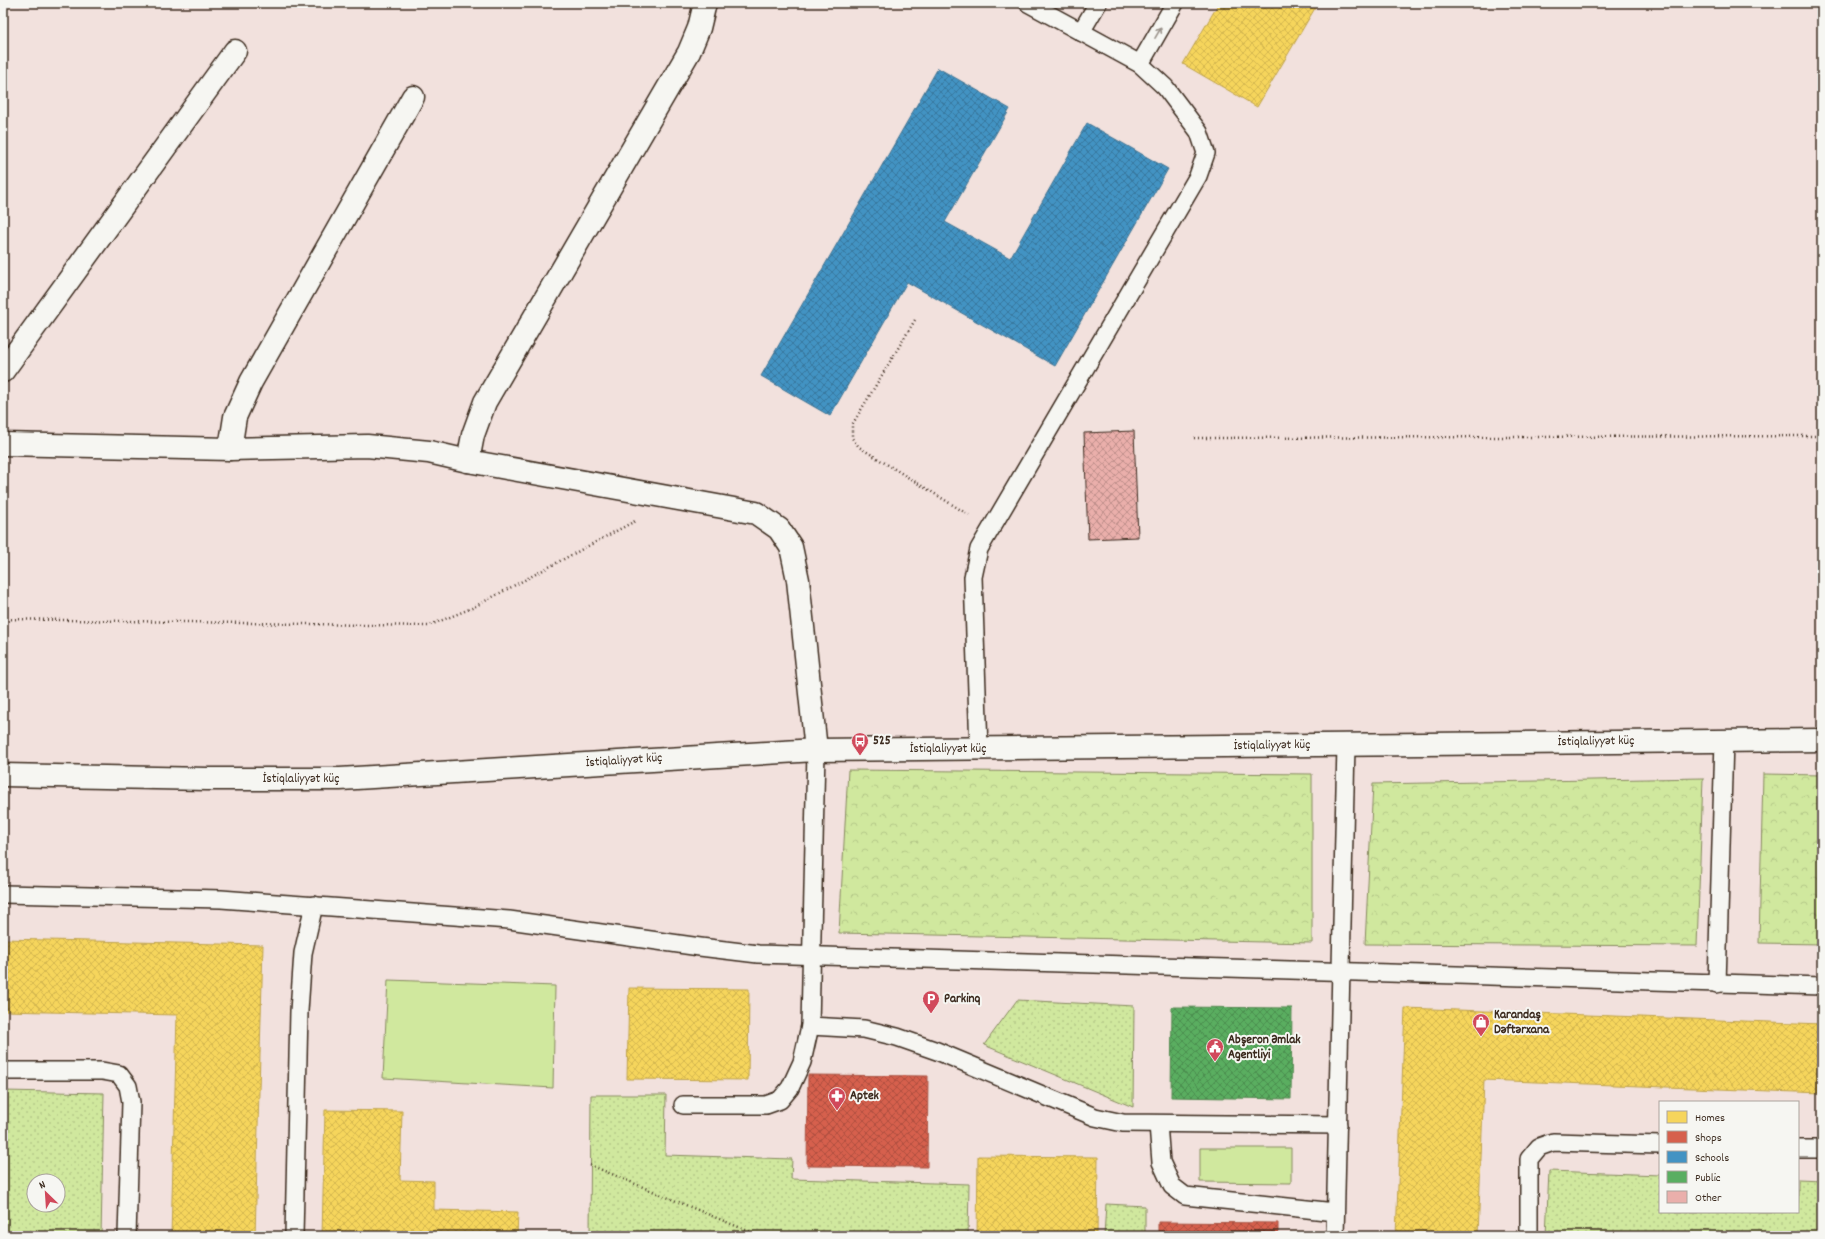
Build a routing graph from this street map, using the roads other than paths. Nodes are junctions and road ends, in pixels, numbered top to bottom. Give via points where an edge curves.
1 (705, 3) edge
2 (1028, 3) edge
3 (1098, 3) edge
4 (1175, 3) edge
5 (1081, 32) junction
6 (235, 51) dead end
7 (1140, 64) junction
8 (413, 97) dead end
9 (3, 372) edge
10 (3, 444) edge
11 (230, 449) junction
12 (468, 461) junction
13 (1724, 740) junction
14 (1822, 740) edge
15 (1346, 745) junction
16 (979, 749) junction
17 (816, 750) junction
18 (3, 775) edge
19 (3, 894) edge
20 (314, 905) junction
21 (811, 956) junction
22 (1341, 972) junction
23 (1717, 984) junction
24 (1822, 986) edge
25 (810, 1026) junction
26 (3, 1071) edge
27 (683, 1105) dead end
28 (1158, 1124) junction
29 (1338, 1125) junction
30 (1659, 1145) edge
31 (1799, 1149) edge
32 (1822, 1150) edge
33 (1336, 1212) junction
34 (128, 1236) edge
35 (294, 1236) edge
36 (1335, 1236) edge
37 (1529, 1236) edge

1 - 12 street via 699,28 689,52 484,402
2 - 5 lane
3 - 5 lane
7 -> 4 lane
5 - 7 lane
6 - 9 street
7 - 16 lane via 1165,87 1199,132 1206,153 1198,176 979,549 973,578
8 - 11 street via 251,382 235,416
10 - 11 street
11 - 12 street via 367,446 429,452
12 - 17 street via 756,513 779,529 791,547 798,580
13 - 14 street, İstiqlaliyyət küç
13 - 15 street, İstiqlaliyyət küç
13 - 23 lane
15 - 16 street, İstiqlaliyyət küç
15 - 22 lane
16 - 17 street, İstiqlaliyyət küç
17 - 18 street, İstiqlaliyyət küç via 340,779
17 - 21 lane
19 - 20 lane via 221,899
20 - 21 lane via 509,920 707,948 758,954
20 - 35 lane via 303,953 299,1011
21 - 22 lane
21 - 25 lane
22 - 23 lane
22 - 29 lane
23 - 24 lane
25 - 27 lane via 802,1062 790,1088 780,1100 766,1105
25 - 28 lane via 864,1029 897,1037 937,1051 1095,1117 1123,1123
26 - 34 lane via 102,1071 119,1074 128,1086 130,1102
28 - 29 lane
28 - 33 lane via 1161,1162 1172,1186 1185,1196
29 - 33 lane
30 - 37 lane via 1553,1142 1539,1147 1529,1159
31 - 32 lane
33 - 36 lane

